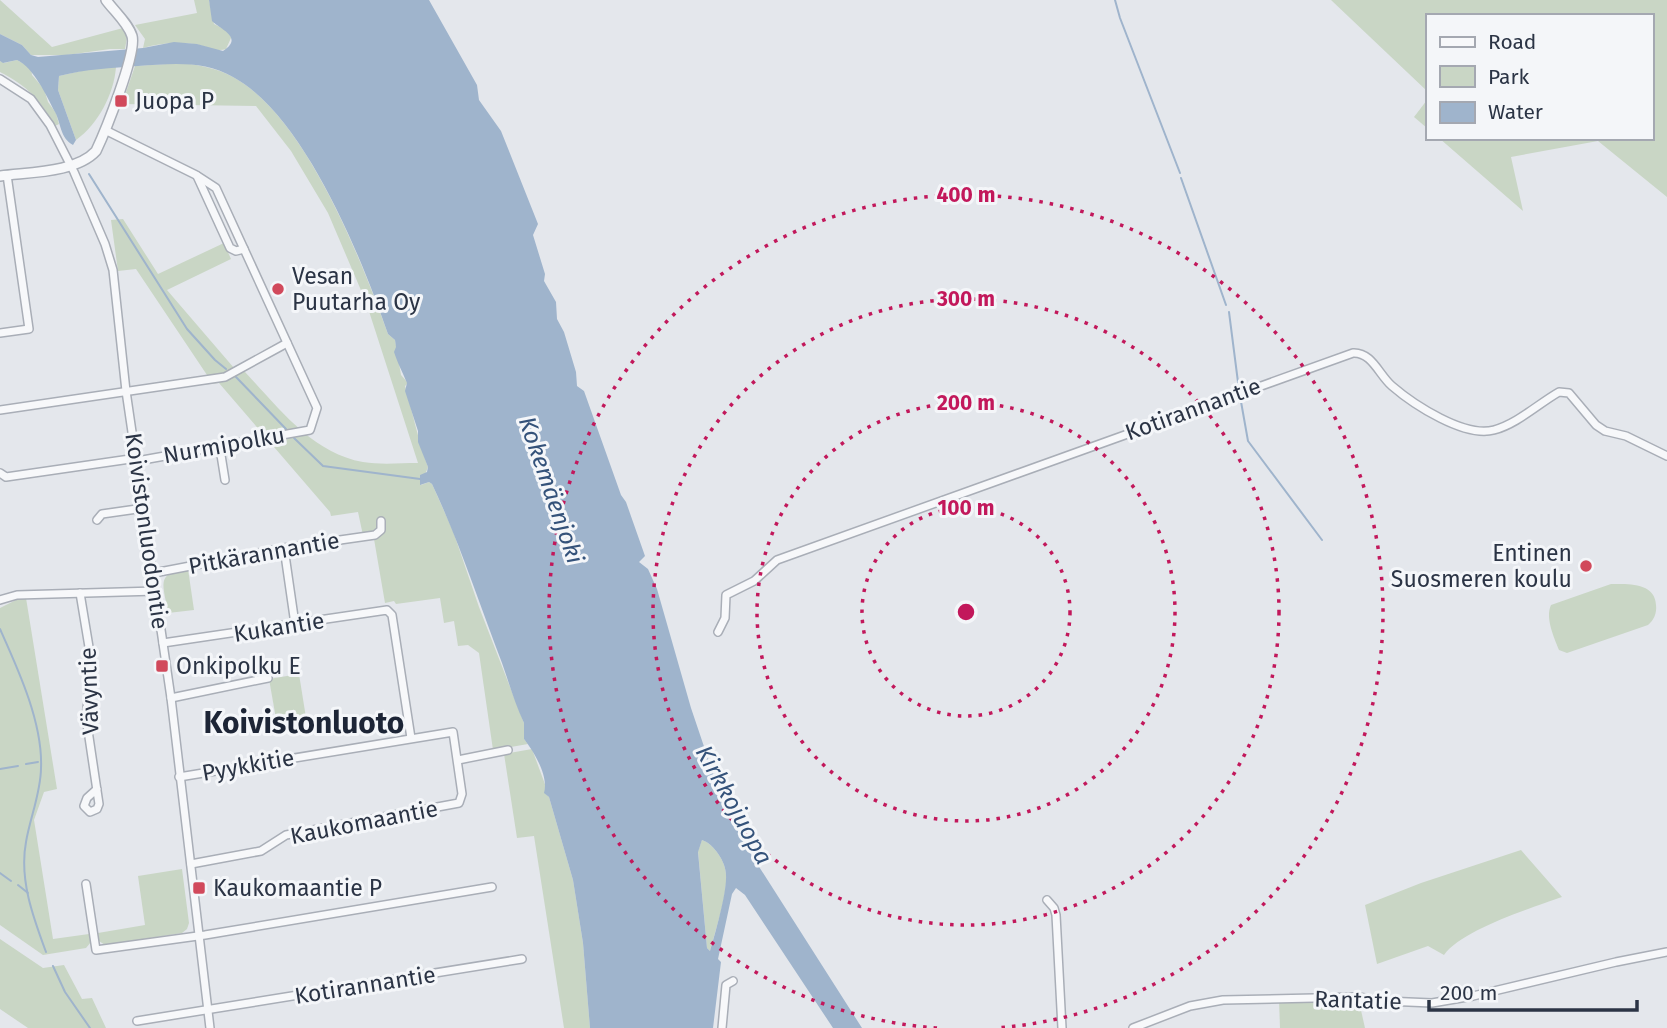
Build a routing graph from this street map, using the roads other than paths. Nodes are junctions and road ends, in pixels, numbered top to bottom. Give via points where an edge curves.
1 (106, 0) edge
2 (0, 79) edge
3 (104, 130) junction
4 (71, 166) junction
5 (3, 175) edge
6 (197, 176) junction
7 (244, 249) junction
8 (0, 333) edge
9 (287, 343) junction
10 (126, 391) junction
11 (0, 410) edge
12 (217, 447) junction
13 (1667, 456) edge
14 (137, 460) junction
15 (0, 473) edge
16 (225, 480) dead end
17 (144, 508) junction
18 (96, 520) dead end
19 (381, 521) dead end
20 (284, 548) junction
21 (154, 573) junction
22 (156, 591) junction
23 (80, 593) junction
24 (0, 600) edge
25 (295, 624) junction
26 (718, 632) dead end
27 (163, 643) junction
28 (268, 678) dead end
29 (171, 698) junction
30 (411, 738) junction
31 (508, 750) dead end
32 (458, 760) junction
33 (179, 777) junction
34 (97, 789) dead end
35 (458, 803) joint
36 (191, 864) junction
37 (86, 884) dead end
38 (492, 887) dead end
39 (1046, 900) dead end
40 (199, 936) junction
41 (1667, 952) edge
42 (522, 959) dead end
43 (733, 981) dead end
44 (208, 1010) junction
45 (137, 1021) dead end
46 (210, 1028) edge
47 (722, 1028) edge
48 (1062, 1028) edge
49 (1133, 1028) edge

1 - 3 street via 131,34 133,46
2 - 4 street, Koivistonluodontie via 36,104
3 - 4 street via 96,151
3 - 6 street
4 - 5 street
4 - 10 street, Koivistonluodontie via 113,271
5 - 8 street via 29,329
6 - 7 street via 216,188
6 - 7 street via 230,248
7 - 9 street
9 - 10 street via 225,377
9 - 12 street, Nurmipolku via 317,408 310,430
10 - 11 street
10 - 14 street, Koivistonluodontie
12 - 14 street, Nurmipolku
12 - 16 street
13 - 26 street, Kotirannantie via 1605,431 1569,393 1559,392 1496,430 1480,433 1460,427 1392,386 1367,356 1353,353 777,560 754,581 726,595 725,618
14 - 15 street, Nurmipolku via 6,477
14 - 17 street, Koivistonluodontie
17 - 18 street via 102,514
17 - 21 street, Koivistonluodontie
19 - 20 street, Pitkärannantie via 381,530 375,535
20 - 21 street, Pitkärannantie
20 - 25 street
21 - 22 street, Koivistonluodontie
22 - 23 street
22 - 27 street, Koivistonluodontie
23 - 24 street
23 - 34 street, Vävyntie via 92,664 86,717
25 - 27 street, Kukantie
25 - 30 street, Kukantie via 387,610 392,615
27 - 29 street, Koivistonluodontie
28 - 29 street
29 - 33 street, Koivistonluodontie
30 - 32 street, Pyykkitie via 453,732
30 - 33 street, Pyykkitie
31 - 32 street
32 - 35 street, Pyykkitie via 462,794
33 - 36 street, Koivistonluodontie
35 - 36 street, Kaukomaantie via 286,835 261,851
36 - 40 street, Koivistonluodontie
37 - 40 street via 96,950
38 - 40 street
39 - 48 street via 1056,915
40 - 44 street, Koivistonluodontie
41 - 49 street, Rantatie via 1432,1003 1357,997 1223,1000 1190,1006
42 - 44 street, Kotirannantie
43 - 47 street via 726,985
44 - 45 street, Kotirannantie
44 - 46 street, Koivistonluodontie

